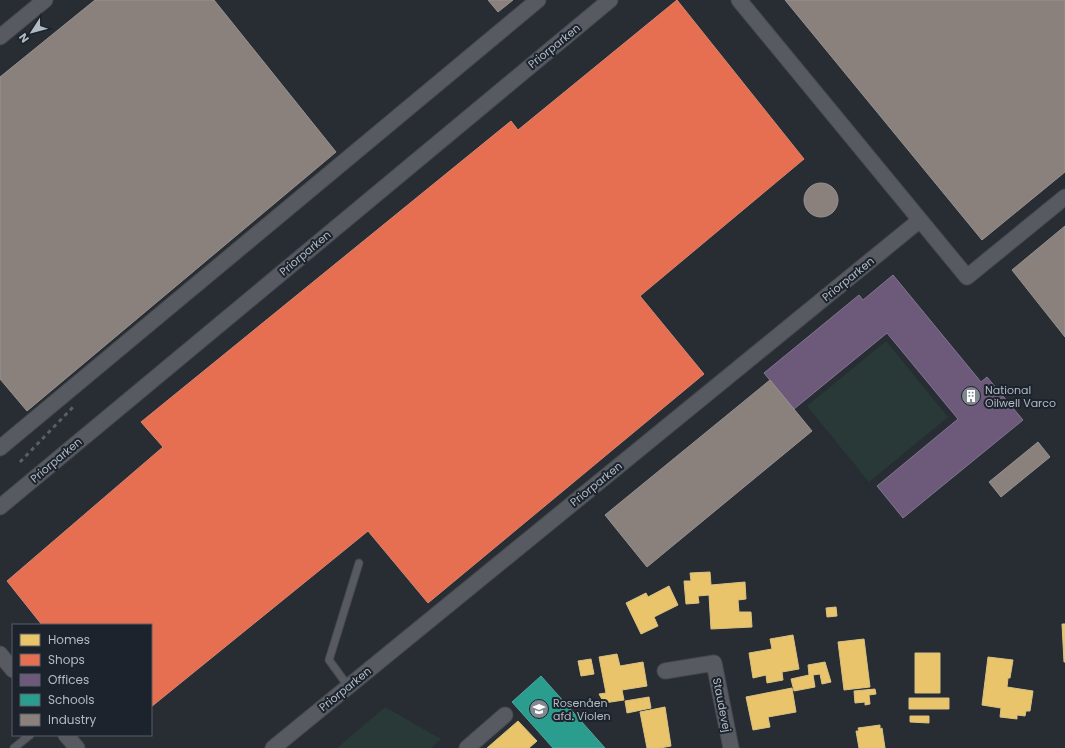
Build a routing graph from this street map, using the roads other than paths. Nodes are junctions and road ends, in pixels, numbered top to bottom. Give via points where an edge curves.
1 (45, 0) edge
2 (538, 0) edge
3 (610, 0) edge
4 (739, 0) edge
5 (0, 37) edge
6 (1065, 197) edge
7 (920, 220) junction
8 (0, 448) edge
9 (0, 507) edge
10 (359, 563) dead end
11 (0, 654) edge
12 (12, 669) edge
13 (665, 671) dead end
14 (348, 686) junction
15 (505, 715) dead end
16 (29, 736) edge
17 (67, 736) edge
18 (14, 748) edge
19 (77, 748) edge
20 (273, 748) edge
21 (467, 748) edge
22 (731, 748) edge

1 - 5 street
2 - 8 street
3 - 9 street, Priorparken
4 - 7 street
6 - 7 street via 967,277
7 - 14 street, Priorparken
10 - 14 lane via 329,660
11 - 12 street
13 - 22 street, Staudevej via 714,663
14 - 20 street, Priorparken
15 - 21 street
16 - 18 lane
17 - 19 street

